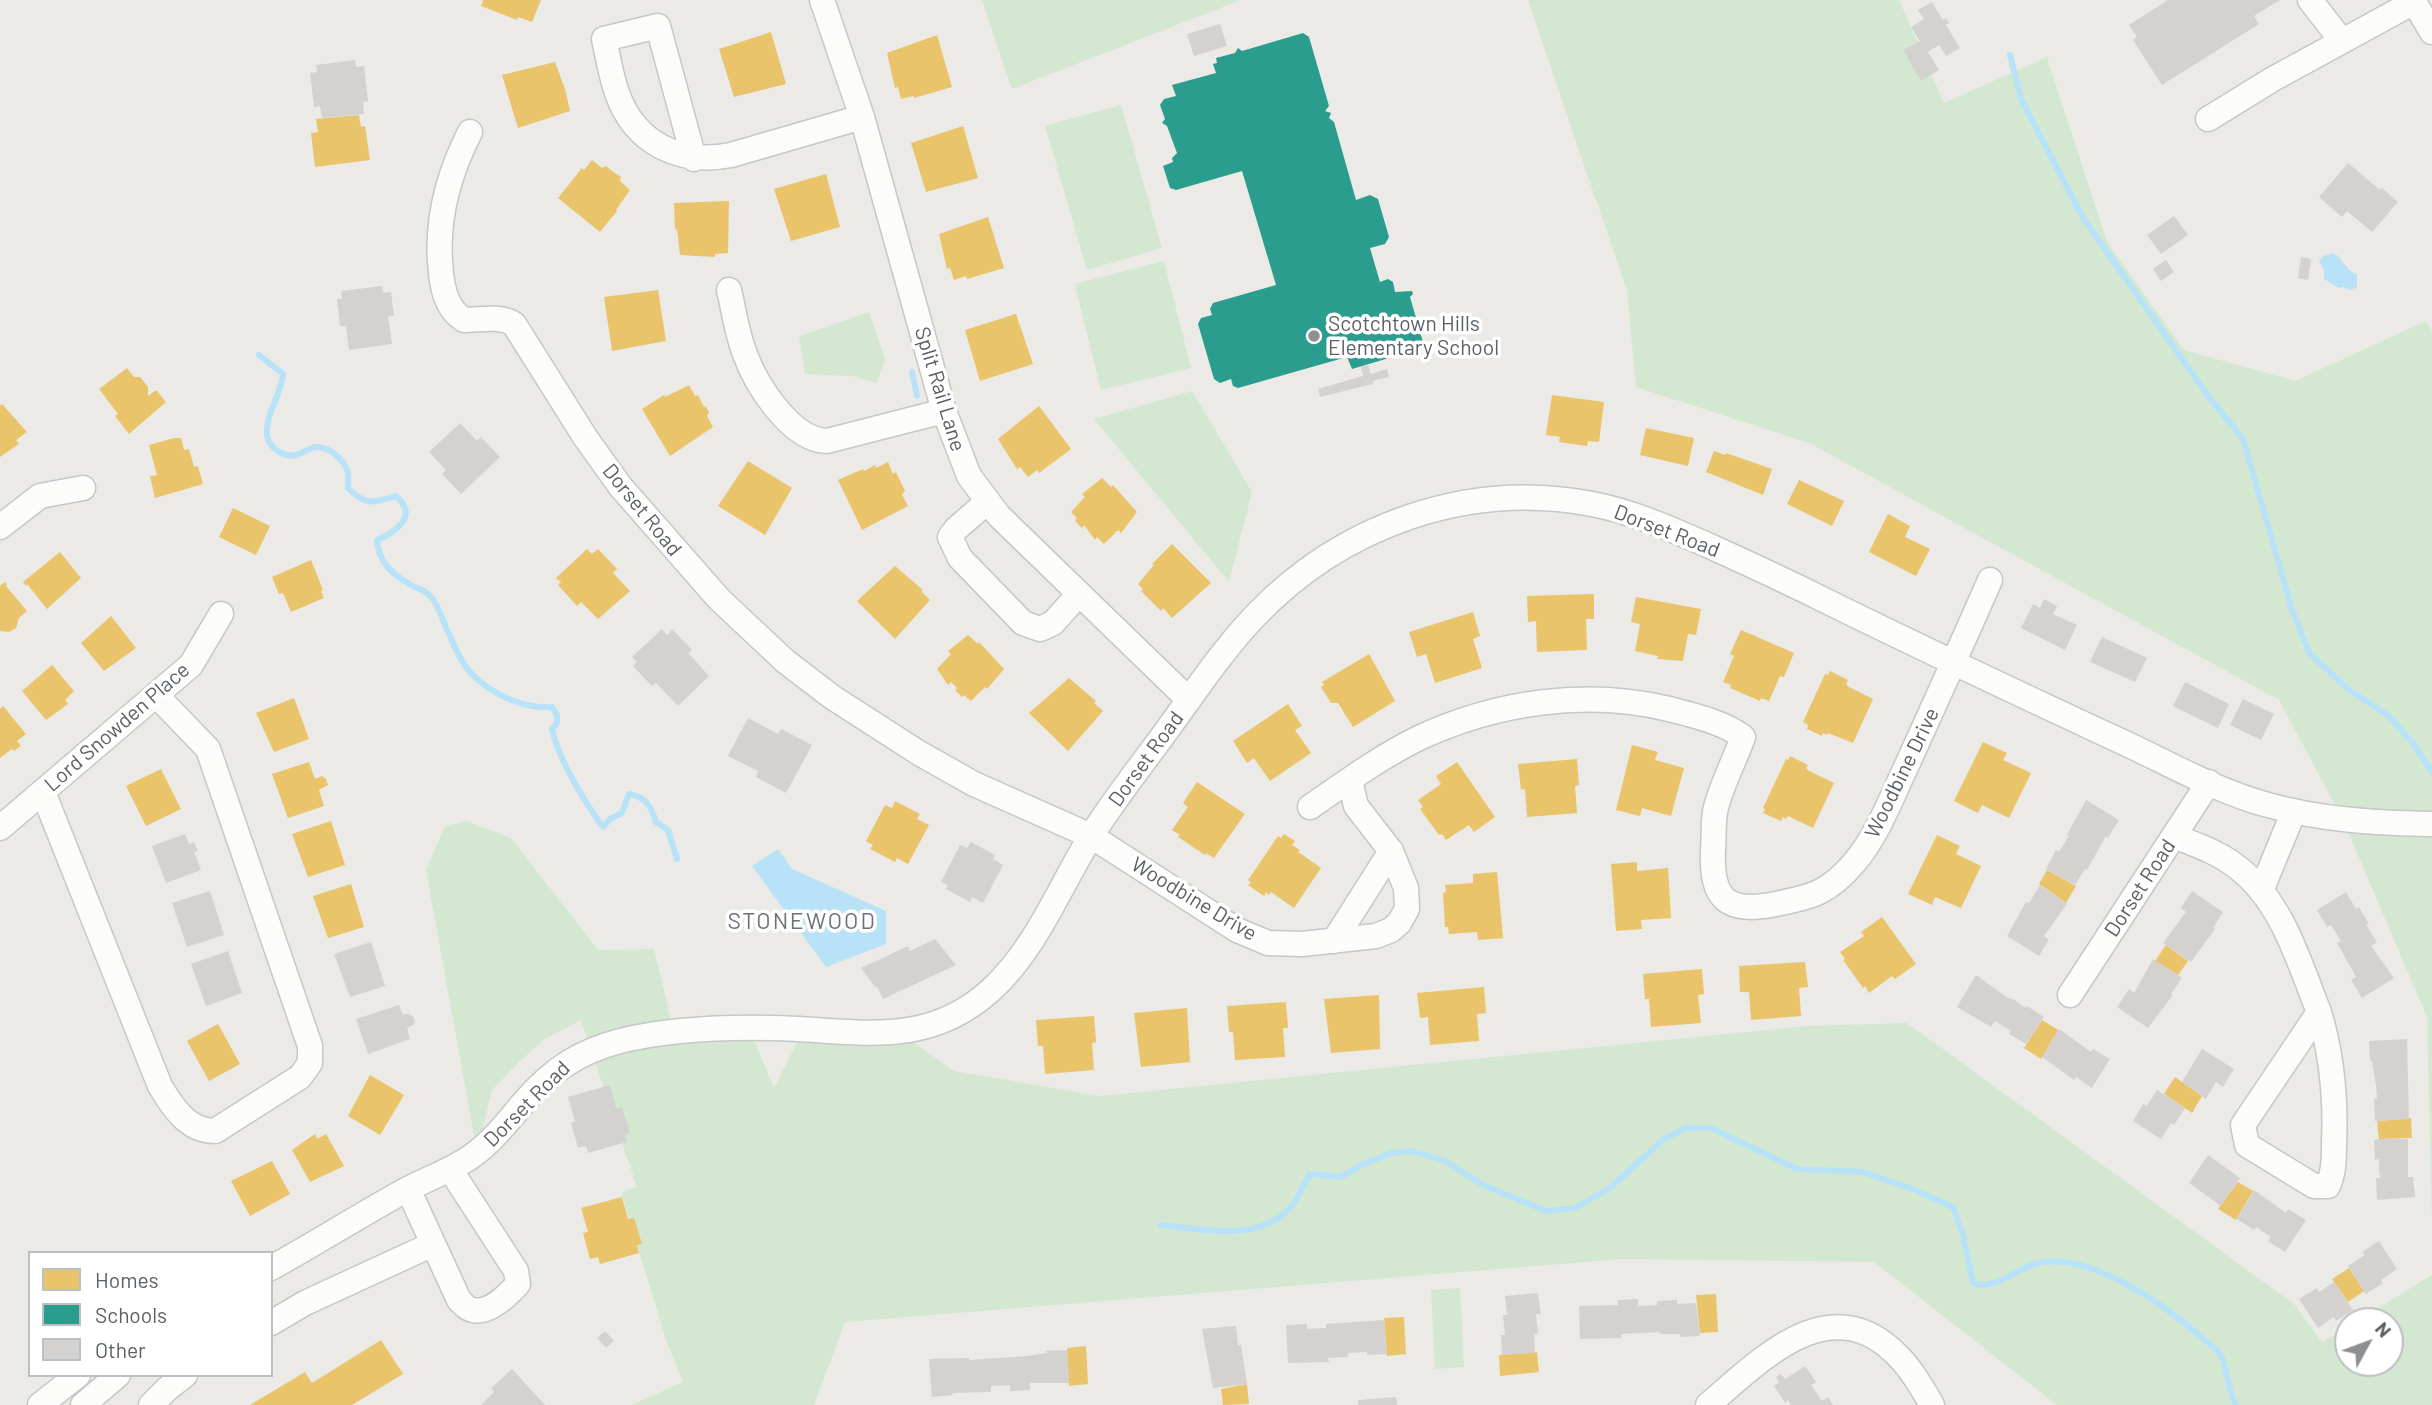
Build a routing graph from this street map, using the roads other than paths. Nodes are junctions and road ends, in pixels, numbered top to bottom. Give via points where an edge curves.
1 (822, 0) edge
2 (2310, 0) edge
3 (2413, 1) edge
4 (2432, 32) edge
5 (2342, 41) junction
6 (862, 117) junction
7 (2208, 119) dead end
8 (470, 132) dead end
9 (694, 159) junction
10 (729, 290) dead end
11 (944, 411) junction
12 (83, 488) dead end
13 (987, 502) junction
14 (0, 527) edge
15 (1990, 580) dead end
16 (1079, 594) junction
17 (220, 614) dead end
18 (1954, 664) junction
19 (156, 695) junction
20 (1189, 700) junction
21 (1350, 780) junction
22 (2209, 782) junction
23 (43, 792) junction
24 (1310, 807) dead end
25 (2294, 811) junction
26 (2432, 824) edge
27 (0, 828) edge
28 (1091, 836) junction
29 (2174, 836) junction
30 (1391, 851) junction
31 (2261, 891) junction
32 (1334, 941) junction
33 (2070, 995) dead end
34 (2319, 1012) junction
35 (450, 1169) junction
36 (408, 1189) junction
37 (433, 1244) junction
38 (273, 1267) edge
39 (273, 1322) edge
40 (75, 1377) edge
41 (116, 1377) edge
42 (182, 1377) edge
43 (40, 1405) edge
44 (83, 1405) edge
45 (151, 1405) edge
46 (1707, 1405) edge
47 (1932, 1405) edge

1 - 6 street, Split Rail Lane
2 - 5 street
3 - 4 street
3 - 5 street
5 - 7 street
6 - 9 street via 731,155
6 - 11 street, Split Rail Lane
8 - 28 street, Dorset Road via 447,187 439,245 443,285 454,312 464,320 495,318 514,324 621,486 719,599 785,661 944,767
9 - 9 street via 658,26 604,39 616,91 632,120 653,142
10 - 11 street via 745,356 767,395 802,432 827,441
11 - 13 street, Split Rail Lane via 965,469
12 - 14 street via 40,496
13 - 16 street, Split Rail Lane
13 - 16 street via 950,537 960,558 1023,622 1040,629 1053,623
15 - 18 street
16 - 20 street, Split Rail Lane
17 - 19 street, Lord Snowden Place via 191,666
18 - 20 street, Dorset Road via 1774,575 1637,516 1583,503 1512,499 1433,508 1355,539 1325,557 1252,619
18 - 21 street, Woodbine Drive via 1873,837 1856,861 1829,889 1772,905 1742,906 1728,903 1718,894 1713,868 1715,812 1743,737 1695,716 1608,699 1517,706 1454,723 1417,739
18 - 22 street, Dorset Road
19 - 23 street, Lord Snowden Place
19 - 23 street via 208,749 310,1046 310,1063 300,1077 215,1131 201,1131 185,1120 160,1086
20 - 28 street, Dorset Road
21 - 24 street
21 - 30 street, Woodbine Drive via 1356,806
22 - 25 street, Dorset Road via 2259,803
22 - 29 street, Dorset Road
23 - 27 street, Lord Snowden Place
25 - 26 street, Dorset Road via 2343,820
25 - 31 street
28 - 32 street, Woodbine Drive via 1252,937 1282,945
28 - 35 street, Dorset Road via 1007,973 980,1000 950,1018 900,1033 709,1030 640,1037 592,1049 557,1070 489,1143
29 - 31 street via 2238,867
29 - 33 street, Dorset Road
30 - 32 street
30 - 32 street, Woodbine Drive via 1406,888 1404,916 1391,930 1376,936
31 - 34 street via 2289,938
34 - 34 street via 2328,1039 2336,1103 2333,1174 2328,1186 2314,1186 2247,1145 2243,1125
35 - 36 street, Dorset Road
35 - 37 street via 516,1271 518,1284 497,1302 480,1311 470,1310 458,1300
36 - 37 street
36 - 38 street, Dorset Road
37 - 39 street
40 - 43 street
41 - 44 street
42 - 45 street
46 - 47 street via 1781,1346 1818,1328 1836,1328 1871,1336 1896,1354

